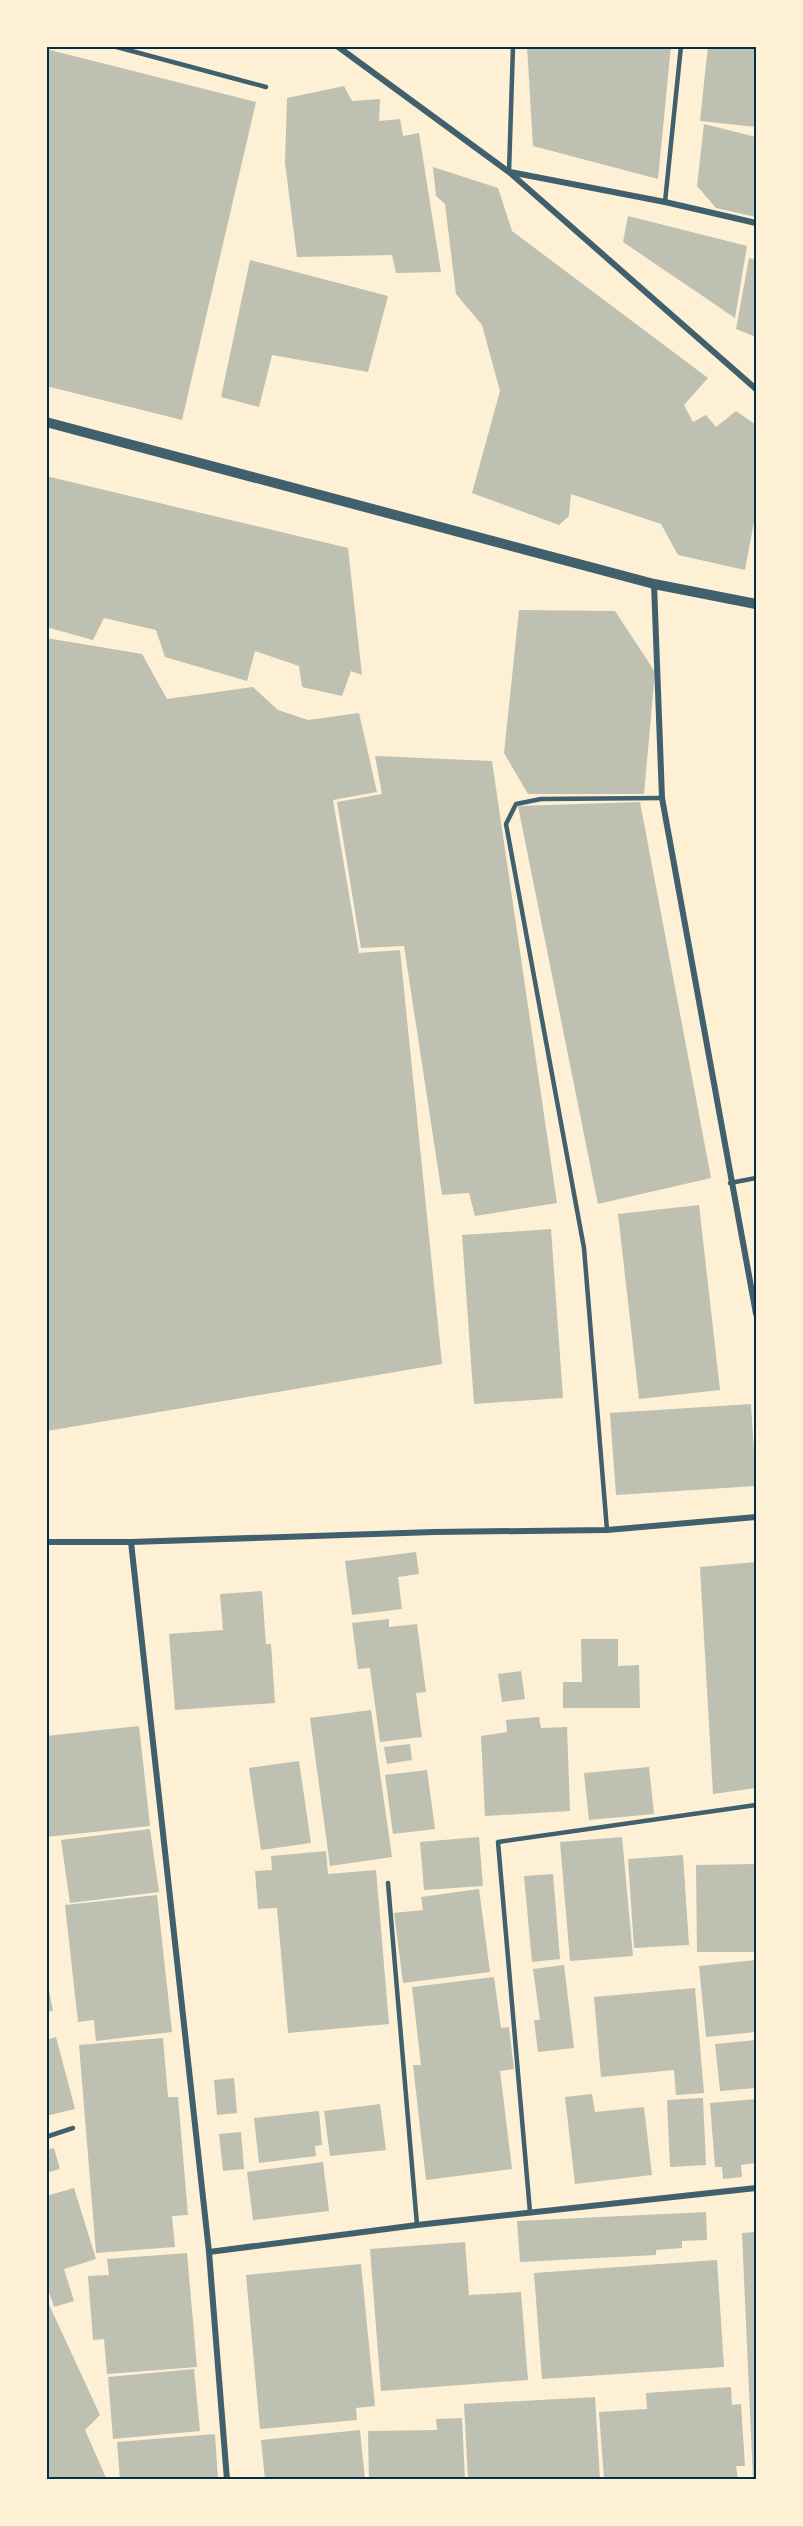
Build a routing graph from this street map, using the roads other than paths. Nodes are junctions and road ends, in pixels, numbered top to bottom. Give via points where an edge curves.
1 (112, 46) edge
2 (337, 46) edge
3 (513, 46) edge
4 (681, 46) edge
5 (266, 87) dead end
6 (509, 172) junction
7 (665, 202) junction
8 (756, 223) edge
9 (756, 389) edge
10 (46, 422) edge
11 (654, 584) junction
12 (756, 604) edge
13 (662, 798) junction
14 (756, 1178) edge
15 (730, 1183) junction
16 (756, 1314) edge
17 (756, 1517) edge
18 (607, 1530) junction
19 (46, 1542) edge
20 (131, 1542) junction
21 (756, 1805) edge
22 (388, 1883) dead end
23 (73, 2128) dead end
24 (46, 2137) edge
25 (756, 2188) edge
26 (530, 2212) junction
27 (417, 2224) junction
28 (209, 2252) junction
29 (227, 2480) edge

1 - 5 lane
2 - 6 street
3 - 6 lane
4 - 7 lane
6 - 7 street
6 - 9 street
7 - 8 street
10 - 11 street
11 - 12 street
11 - 13 street
13 - 15 street
13 - 18 lane via 541,799 516,804 506,824 584,1248
14 - 15 lane
15 - 16 street
17 - 18 street
18 - 20 street
19 - 20 street
20 - 28 street
21 - 26 lane via 498,1842
22 - 27 lane
23 - 24 lane
25 - 26 street
26 - 27 street
27 - 28 street
28 - 29 street

